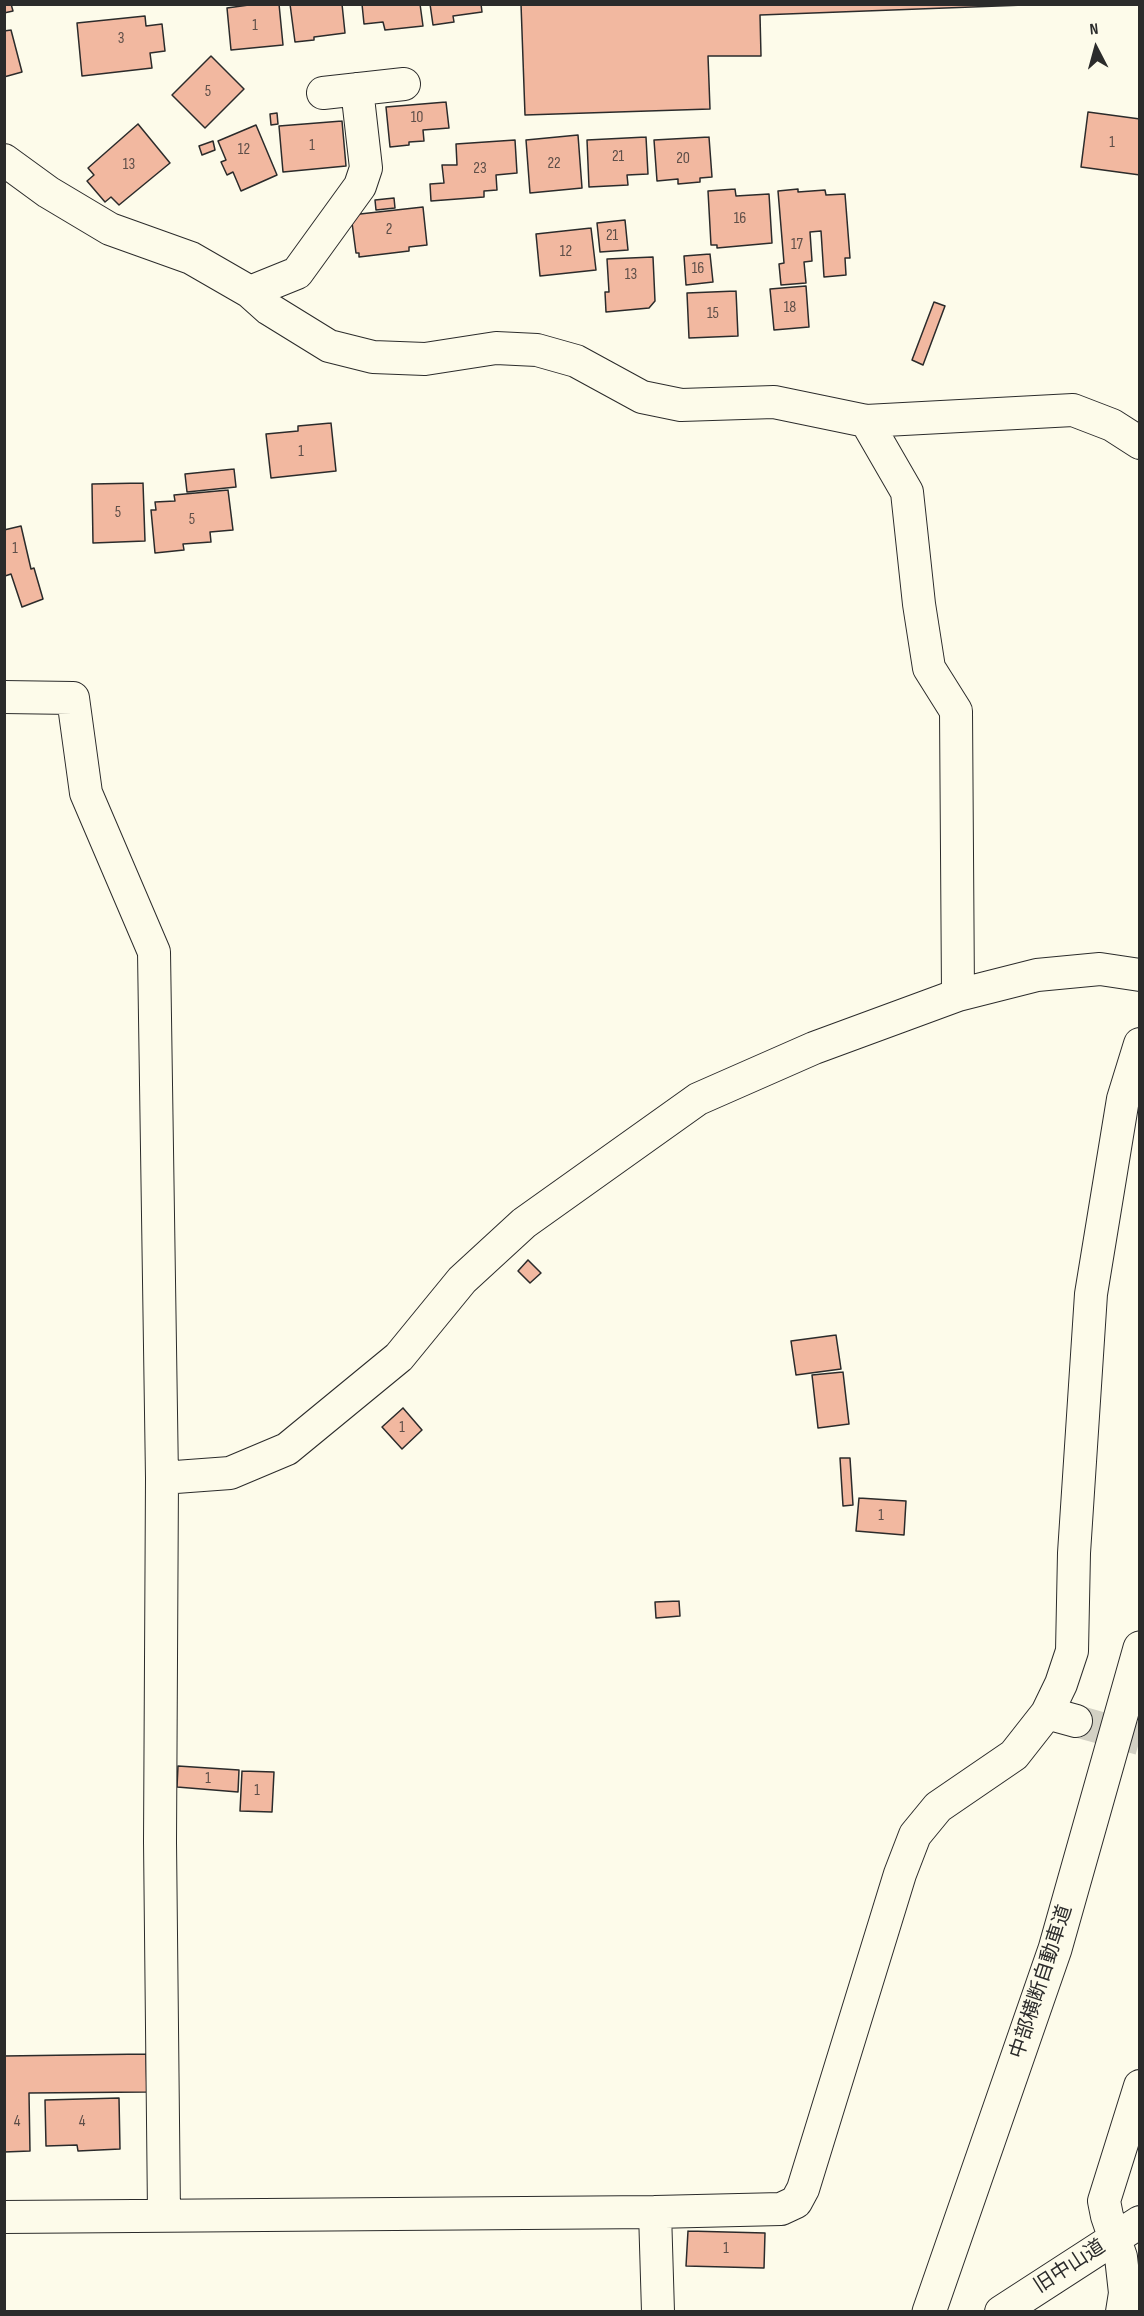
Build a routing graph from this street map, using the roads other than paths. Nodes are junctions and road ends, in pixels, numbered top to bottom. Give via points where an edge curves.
1 (404, 84) dead end
2 (357, 89) junction
3 (323, 93) dead end
4 (4, 160) edge
5 (250, 292) junction
6 (866, 421) junction
7 (1140, 443) edge
8 (4, 697) edge
9 (1140, 975) edge
10 (958, 995) junction
11 (1140, 1044) edge
12 (162, 1478) junction
13 (1140, 1648) edge
14 (1140, 2086) edge
15 (655, 2212) junction
16 (164, 2214) junction
17 (4, 2217) edge
18 (1127, 2230) edge
19 (658, 2312) edge
20 (929, 2312) edge
21 (1001, 2312) edge
22 (1122, 2312) edge

1 - 2 street
2 - 3 street
2 - 5 street via 366,168 360,186 297,273
4 - 5 street via 110,229 191,258
5 - 6 street via 269,309 329,346 373,357 425,359 496,348 537,350 576,362 642,398 681,405 774,402
6 - 7 street via 1072,410 1112,424
6 - 10 street via 907,492 929,668 956,711
8 - 12 street via 73,698 86,793 154,952
9 - 10 street via 1100,969 1037,975
10 - 12 street via 814,1048 698,1099 524,1223 462,1280 399,1357 287,1449 230,1473
11 - 15 street via 1123,1099 1091,1294 1071,1651 1061,1684 1062,1717 938,1807 915,1835 796,2202 763,2211
12 - 16 street
13 - 20 highway, 中部横断自動車道 via 1055,1949
14 - 18 street via 1104,2201 1107,2216
15 - 16 street
15 - 19 street
16 - 17 street
18 - 21 street, 旧中山道
18 - 22 street via 1121,2257 1125,2293

